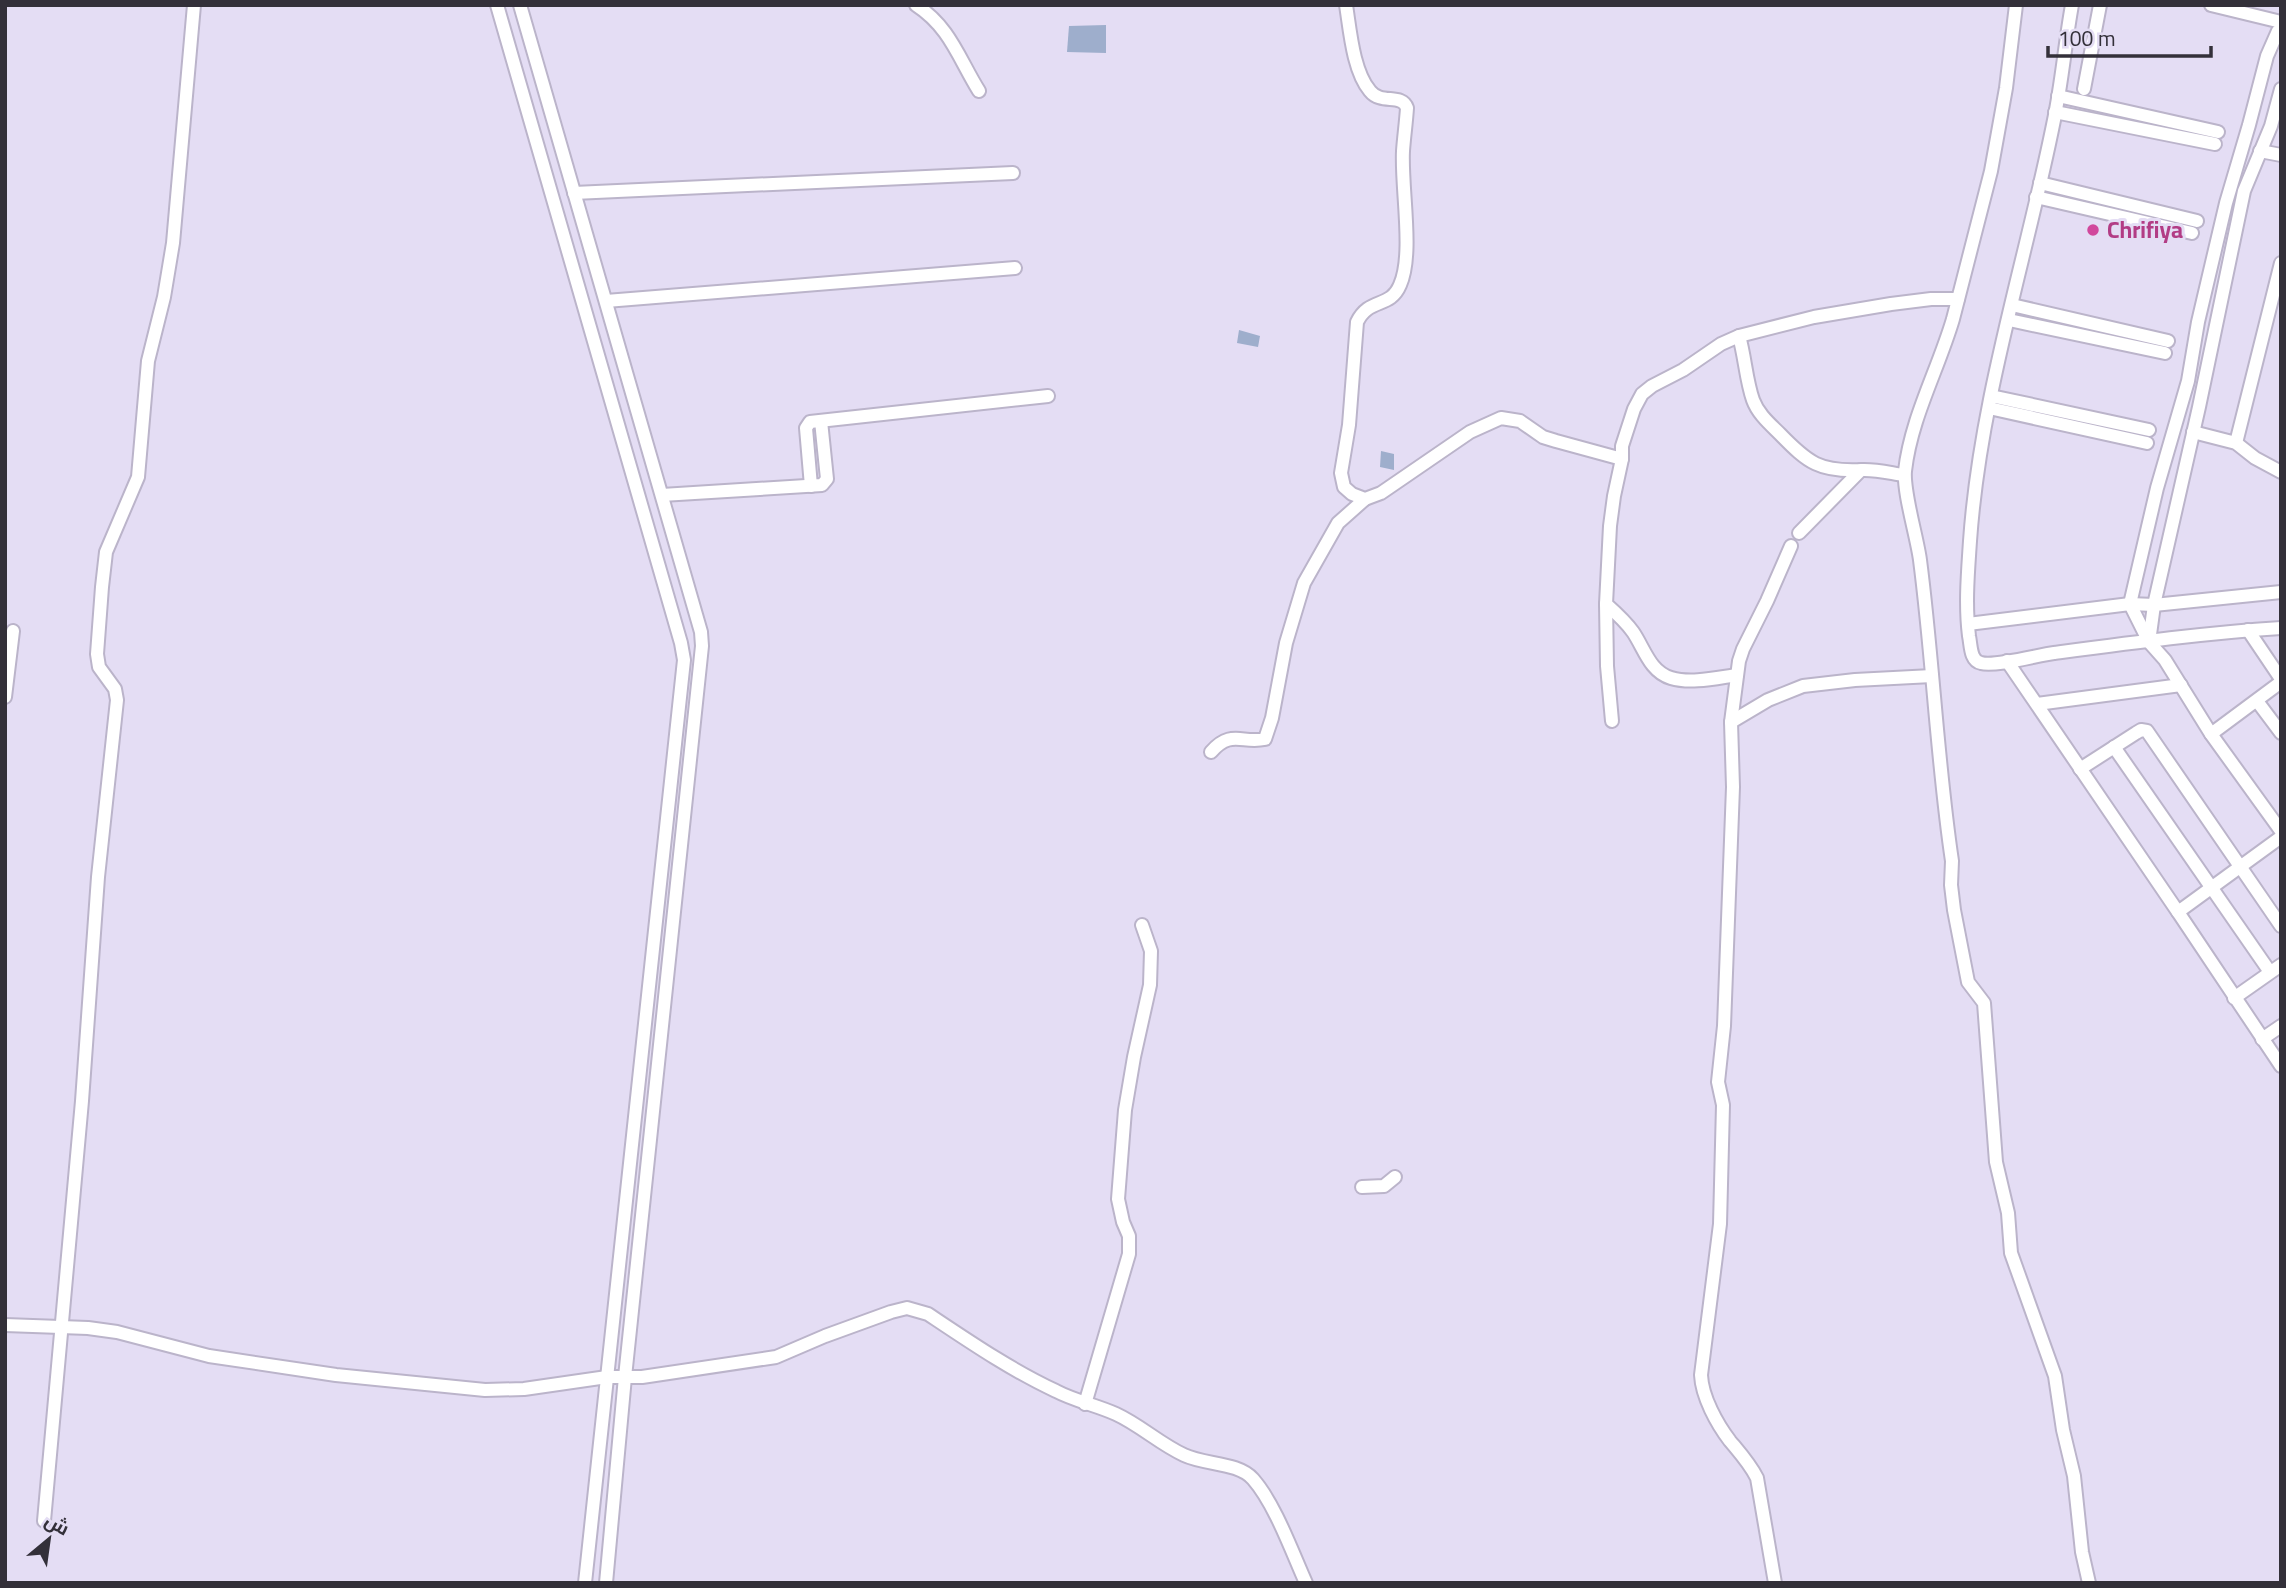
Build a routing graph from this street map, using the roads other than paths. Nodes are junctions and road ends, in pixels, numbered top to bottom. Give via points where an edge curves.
1 (194, 5) edge
2 (497, 5) edge
3 (520, 5) edge
4 (916, 5) edge
5 (1346, 5) edge
6 (2016, 5) edge
7 (2072, 5) edge
8 (2100, 5) edge
9 (2211, 5) edge
10 (2279, 26) edge
11 (2084, 89) dead end
12 (2281, 89) edge
13 (979, 91) dead end
14 (2058, 96) junction
15 (2055, 112) junction
16 (2154, 117) junction
17 (2152, 132) junction
18 (2260, 152) junction
19 (2281, 155) edge
20 (1013, 173) dead end
21 (2040, 183) junction
22 (574, 193) junction
23 (2036, 197) junction
24 (2130, 204) junction
25 (2127, 219) junction
26 (2281, 263) edge
27 (1015, 268) dead end
28 (1958, 299) junction
29 (606, 301) junction
30 (2012, 305) junction
31 (2009, 320) junction
32 (2108, 327) junction
33 (1739, 336) junction
34 (2105, 342) junction
35 (1048, 396) dead end
36 (1990, 402) junction
37 (2193, 432) junction
38 (2148, 436) dead end
39 (2236, 443) junction
40 (1622, 459) junction
41 (1861, 470) junction
42 (2281, 472) edge
43 (1904, 475) junction
44 (662, 495) junction
45 (1365, 499) junction
46 (1799, 533) dead end
47 (1791, 545) dead end
48 (2281, 592) edge
49 (1606, 604) junction
50 (2130, 604) junction
51 (2154, 604) junction
52 (1968, 624) junction
53 (2281, 628) edge
54 (2248, 630) junction
55 (13, 631) dead end
56 (2149, 642) junction
57 (2007, 661) junction
58 (1737, 675) junction
59 (1932, 677) junction
60 (2281, 681) edge
61 (2181, 685) junction
62 (5, 697) edge
63 (2257, 701) junction
64 (2037, 704) junction
65 (1612, 721) dead end
66 (1731, 722) junction
67 (2281, 733) edge
68 (2211, 734) junction
69 (2114, 747) junction
70 (1211, 752) dead end
71 (2080, 769) junction
72 (2281, 831) edge
73 (2281, 837) edge
74 (2240, 866) junction
75 (2212, 887) junction
76 (2178, 912) junction
77 (1142, 925) dead end
78 (2281, 926) edge
79 (2276, 968) edge
80 (2234, 998) junction
81 (2281, 1026) edge
82 (2262, 1039) junction
83 (2281, 1066) edge
84 (1395, 1177) dead end
85 (1362, 1187) dead end
86 (5, 1325) edge
87 (61, 1326) junction
88 (607, 1377) junction
89 (625, 1377) junction
90 (1084, 1404) junction
91 (44, 1521) dead end
92 (585, 1583) edge
93 (606, 1583) edge
94 (1306, 1583) edge
95 (1775, 1583) edge
96 (2090, 1583) edge

1 - 87 street via 173,243 148,361 138,477 106,552 97,633 99,667 115,689 117,700
2 - 88 street via 684,660
3 - 22 street
4 - 13 street via 933,16 955,46
5 - 45 street via 1364,83 1376,97 1401,100 1407,108 1404,273 1393,297 1366,309 1357,322 1349,425 1340,472 1344,487
6 - 28 street via 1991,171
7 - 14 street
8 - 11 street
9 - 10 street
10 - 50 street via 2225,203 2188,381
12 - 18 street
14 - 15 street
14 - 16 street
15 - 17 street
15 - 21 street
16 - 17 street
16 - 17 street via 2217,138
18 - 19 street
18 - 37 street via 2244,191
20 - 22 street
21 - 23 street
21 - 24 street
22 - 29 street
23 - 25 street
23 - 30 street
24 - 25 street
24 - 25 street via 2195,227
26 - 39 street
27 - 29 street
28 - 33 street via 1891,303
28 - 43 street via 1921,406
29 - 44 street
30 - 31 street
30 - 32 street
31 - 34 street
31 - 36 street
32 - 34 street
32 - 34 street via 2167,347
33 - 40 street via 1642,394 1622,446
33 - 41 street via 1753,400 1767,421 1821,467
35 - 44 street via 821,421 827,479 822,485
36 - 38 street
36 - 52 street via 1973,496
37 - 39 street
37 - 51 street
39 - 42 street
40 - 45 street via 1556,442 1520,421 1501,418 1470,432 1381,493
40 - 49 street via 1610,526
41 - 43 street
41 - 46 street
43 - 59 street via 1920,558
44 - 89 street via 702,646
45 - 70 street via 1338,523 1304,583 1265,739 1229,740
47 - 58 street via 1743,649
48 - 51 street
49 - 58 street via 1633,631 1650,662 1668,677
49 - 65 street
50 - 51 street
50 - 52 street
50 - 56 street
51 - 56 street
52 - 57 street via 1976,660 1982,664
53 - 54 street
54 - 56 street
54 - 60 street
55 - 62 street
56 - 57 street
56 - 61 street
57 - 64 street
58 - 66 street
59 - 66 street via 1803,686
59 - 96 street via 1954,910 1968,982 1984,1003 1996,1162 2008,1213 2011,1253 2055,1376
60 - 63 street
61 - 64 street
61 - 68 street
63 - 67 street
63 - 68 street
64 - 71 street
66 - 95 street via 1724,1026 1717,1082 1723,1105 1720,1224 1701,1375 1717,1419 1757,1478
68 - 72 street
69 - 71 street
69 - 74 street via 2141,730 2147,731
69 - 75 street
71 - 76 street
73 - 74 street
74 - 75 street
74 - 78 street
75 - 76 street
75 - 79 street
76 - 80 street
77 - 90 street via 1151,951 1150,985 1125,1110 1118,1199 1129,1236 1129,1254
79 - 80 street
80 - 82 street
81 - 82 street
82 - 83 street
84 - 85 street via 1384,1186
86 - 87 street
87 - 88 street via 117,1332 209,1356 278,1367 485,1390
87 - 91 street
88 - 89 street
88 - 92 street
89 - 90 street via 776,1357 907,1308 928,1314 989,1355
89 - 93 street
90 - 94 street via 1115,1414 1183,1455 1234,1466 1253,1478

